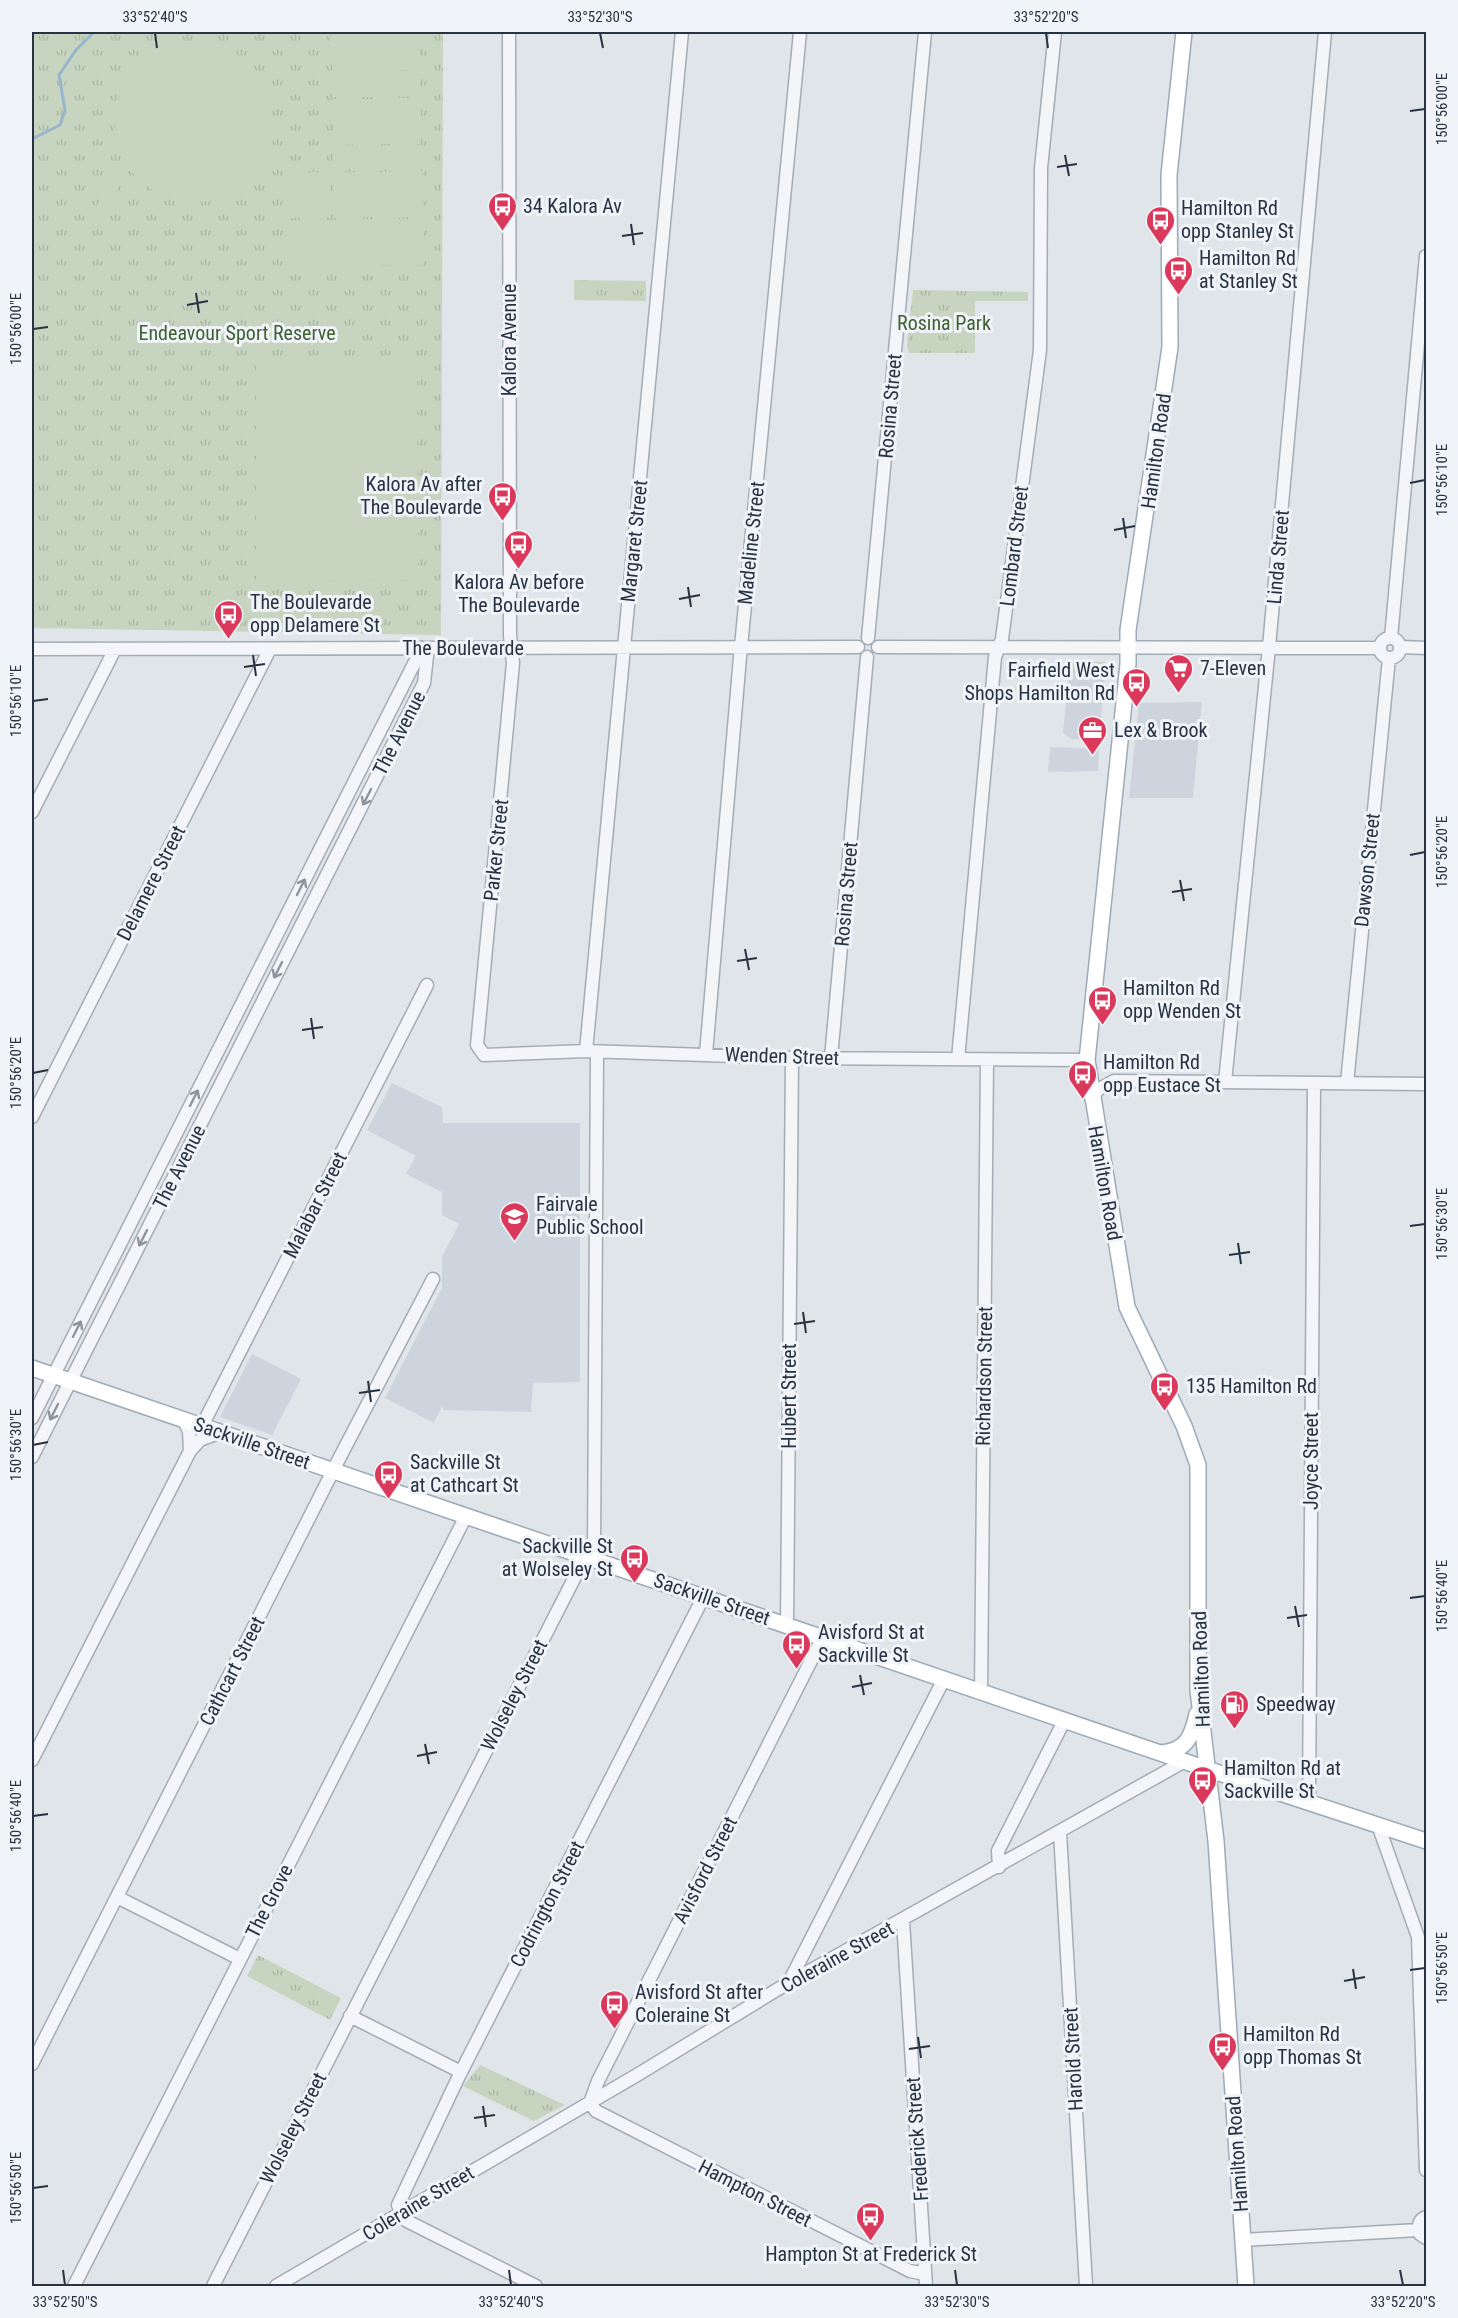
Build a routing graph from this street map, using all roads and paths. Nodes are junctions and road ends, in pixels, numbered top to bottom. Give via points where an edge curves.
1 (509, 32) edge
2 (682, 32) edge
3 (800, 32) edge
4 (925, 32) edge
5 (1055, 32) edge
6 (1184, 32) edge
7 (1325, 32) edge
8 (1426, 256) edge
9 (868, 638) junction
10 (1391, 638) junction
11 (878, 647) junction
12 (1128, 647) junction
13 (1269, 647) junction
14 (1400, 647) junction
15 (422, 648) junction
16 (510, 648) junction
17 (623, 648) junction
18 (998, 648) junction
19 (1380, 648) junction
20 (1426, 648) edge
21 (32, 649) edge
22 (115, 649) junction
23 (270, 649) junction
24 (741, 649) junction
25 (863, 652) junction
26 (1389, 658) junction
27 (32, 812) edge
28 (427, 985) dead end
29 (479, 1052) joint
30 (592, 1052) junction
31 (706, 1054) junction
32 (792, 1058) junction
33 (831, 1058) junction
34 (958, 1059) junction
35 (987, 1060) junction
36 (1087, 1063) junction
37 (1114, 1081) junction
38 (1225, 1082) junction
39 (1347, 1083) junction
40 (1314, 1084) junction
41 (1426, 1084) edge
42 (1091, 1098) junction
43 (32, 1117) edge
44 (433, 1279) dead end
45 (32, 1368) edge
46 (54, 1375) junction
47 (70, 1381) junction
48 (32, 1418) edge
49 (183, 1419) junction
50 (202, 1426) junction
51 (221, 1432) junction
52 (190, 1451) junction
53 (32, 1457) edge
54 (333, 1470) junction
55 (466, 1516) junction
56 (589, 1558) junction
57 (704, 1596) junction
58 (787, 1625) junction
59 (823, 1637) junction
60 (944, 1679) junction
61 (1198, 1690) junction
62 (981, 1692) junction
63 (1064, 1721) junction
64 (1161, 1753) junction
65 (32, 1760) edge
66 (1185, 1761) junction
67 (1207, 1769) junction
68 (1309, 1802) junction
69 (1378, 1825) junction
70 (1060, 1833) junction
71 (1426, 1841) edge
72 (999, 1867) junction
73 (117, 1897) junction
74 (903, 1921) junction
75 (240, 1959) junction
76 (788, 1983) junction
77 (350, 2016) junction
78 (32, 2064) edge
79 (461, 2072) junction
80 (590, 2103) junction
81 (1426, 2170) edge
82 (403, 2214) junction
83 (1426, 2217) edge
84 (1422, 2234) edge
85 (1243, 2240) junction
86 (926, 2280) edge
87 (74, 2286) edge
88 (213, 2286) edge
89 (276, 2286) edge
90 (536, 2286) edge
91 (1086, 2286) edge
92 (1246, 2286) edge

1 - 16 street, Kalora Avenue
2 - 17 street, Margaret Street
3 - 24 street, Madeline Street
4 - 9 street, Rosina Street
5 - 18 street, Lombard Street via 1041,168 1040,350
6 - 12 main road, Hamilton Road via 1169,175 1170,347
7 - 13 street, Linda Street
8 - 10 street
9 - 11 street
9 - 25 street via 860,641
10 - 14 street
10 - 19 street via 1384,639
11 - 18 street
11 - 25 street via 876,653
12 - 13 street
12 - 18 street
12 - 36 main road, Hamilton Road
13 - 19 street
13 - 38 street, Linda Street
14 - 20 street
14 - 26 street
15 - 16 street, The Boulevarde
15 - 23 street, The Boulevarde
46 -> 15 street, The Avenue
15 -> 47 street, The Avenue via 427,656 424,683
16 - 17 street, The Boulevarde
16 - 29 street, Parker Street via 513,673
17 - 24 street, The Boulevarde
17 - 30 street, Margaret Street
18 - 34 street, Lombard Street
19 - 26 street
21 - 22 street, The Boulevarde
22 - 23 street, The Boulevarde
22 - 27 street
23 - 43 street, Delamere Street
24 - 25 street, The Boulevarde
24 - 31 street, Madeline Street
25 - 33 street, Rosina Street
26 - 39 street, Dawson Street
28 - 50 street, Malabar Street
29 - 30 street, Wenden Street
30 - 31 street, Wenden Street
30 - 56 street, Wolseley Street via 594,1550
31 - 32 street, Wenden Street
32 - 33 street, Wenden Street
32 - 58 street, Hubert Street
33 - 34 street, Wenden Street
34 - 35 street, Wenden Street
35 - 36 street, Wenden Street
35 - 62 street, Richardson Street
36 - 37 street via 1097,1074
36 - 42 main road, Hamilton Road
37 - 38 street
37 - 42 street
38 - 40 street
39 - 40 street
39 - 41 street
40 - 68 street, Joyce Street
42 - 61 main road, Hamilton Road via 1127,1307 1184,1426 1198,1465
44 - 54 street, Cathcart Street
45 - 46 main road, Sackville Street
46 - 47 main road, Sackville Street
46 - 48 street, The Avenue
47 - 49 main road, Sackville Street
47 -> 53 street, The Avenue
49 - 50 main road, Sackville Street
49 - 52 street via 189,1431
50 - 51 main road, Sackville Street
51 - 52 street via 200,1440
51 - 54 main road, Sackville Street
52 - 65 street
54 - 55 main road, Sackville Street
54 - 73 street, Cathcart Street
55 - 56 main road, Sackville Street
55 - 75 street, The Grove
56 - 57 main road, Sackville Street
56 - 77 street, Wolseley Street via 579,1568
57 - 58 main road, Sackville Street
57 - 79 street, Codrington Street
58 - 59 main road, Sackville Street
59 - 60 main road, Sackville Street
59 - 80 street, Avisford Street
60 - 62 main road, Sackville Street
60 - 76 street
61 - 64 main road via 1197,1715 1188,1741 1178,1750
61 - 67 main road, Hamilton Road
62 - 63 main road, Sackville Street
63 - 64 main road, Sackville Street
63 - 72 street via 998,1851
64 - 66 main road, Sackville Street
66 - 67 main road, Sackville Street
66 - 70 street, Coleraine Street
67 - 68 main road, Sackville Street
67 - 85 main road, Hamilton Road via 1216,1841
68 - 69 main road, Sackville Street
69 - 71 main road, Sackville Street
69 - 81 street via 1418,1936
70 - 72 street, Coleraine Street
70 - 91 street, Harold Street
72 - 74 street, Coleraine Street
73 - 75 street
73 - 78 street, Cathcart Street
74 - 76 street, Coleraine Street
74 - 86 street, Frederick Street
75 - 87 street, The Grove
76 - 80 street, Coleraine Street
77 - 79 street
77 - 88 street, Wolseley Street
79 - 82 street, Codrington Street via 398,2205
80 - 82 street, Coleraine Street
80 - 86 street, Hampton Street via 596,2111
82 - 89 street, Coleraine Street
82 - 90 street via 407,2221
83 - 84 street via 1419,2223
84 - 85 street
85 - 92 main road, Hamilton Road

